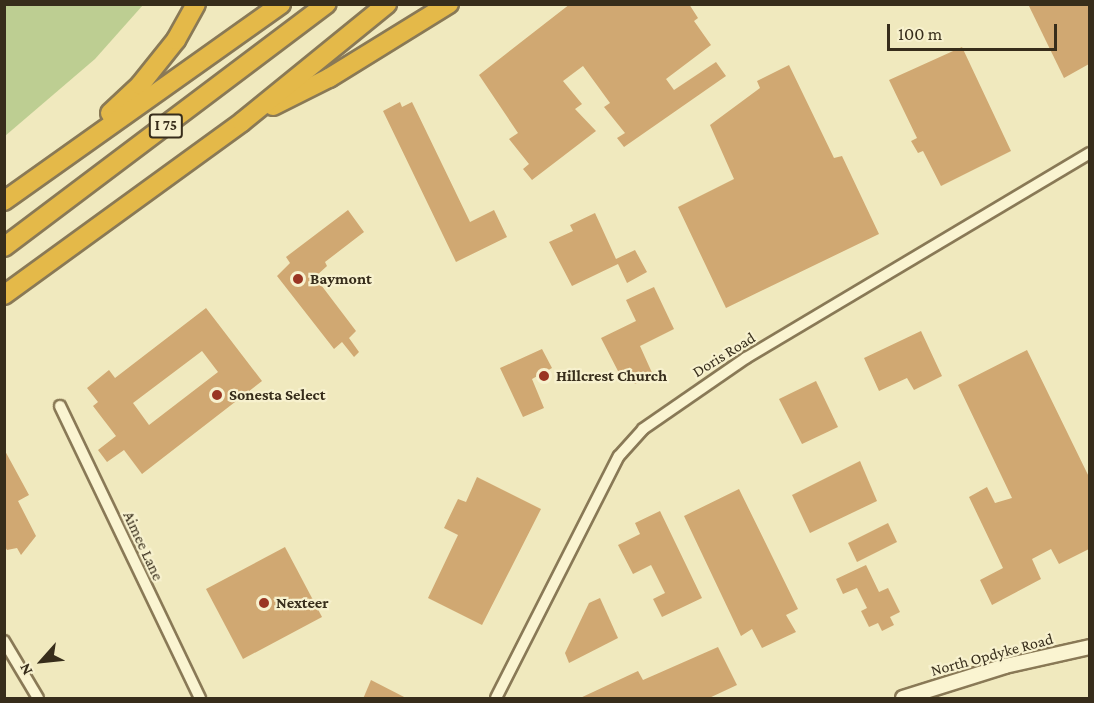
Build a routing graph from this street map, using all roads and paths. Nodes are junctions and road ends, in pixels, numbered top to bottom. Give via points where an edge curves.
1 (196, 4) edge
2 (281, 4) edge
3 (327, 4) edge
4 (387, 4) edge
5 (449, 4) edge
6 (242, 122) junction
7 (1089, 153) edge
8 (57, 161) junction
9 (4, 201) edge
10 (4, 247) edge
11 (4, 295) edge
12 (60, 406) dead end
13 (4, 641) edge
14 (1089, 647) edge
15 (38, 699) edge
16 (200, 699) edge
17 (496, 699) edge
18 (903, 699) edge

1 - 8 highway via 176,40 140,85
2 - 8 highway
3 - 10 highway, I 75
4 - 6 highway, I 75
5 - 6 highway via 329,78
6 - 11 highway, I 75
7 - 17 street, Doris Road via 746,358 643,429 619,456
8 - 9 highway
12 - 16 street, Aimee Lane
13 - 15 street
14 - 18 main road, North Opdyke Road via 1005,666

